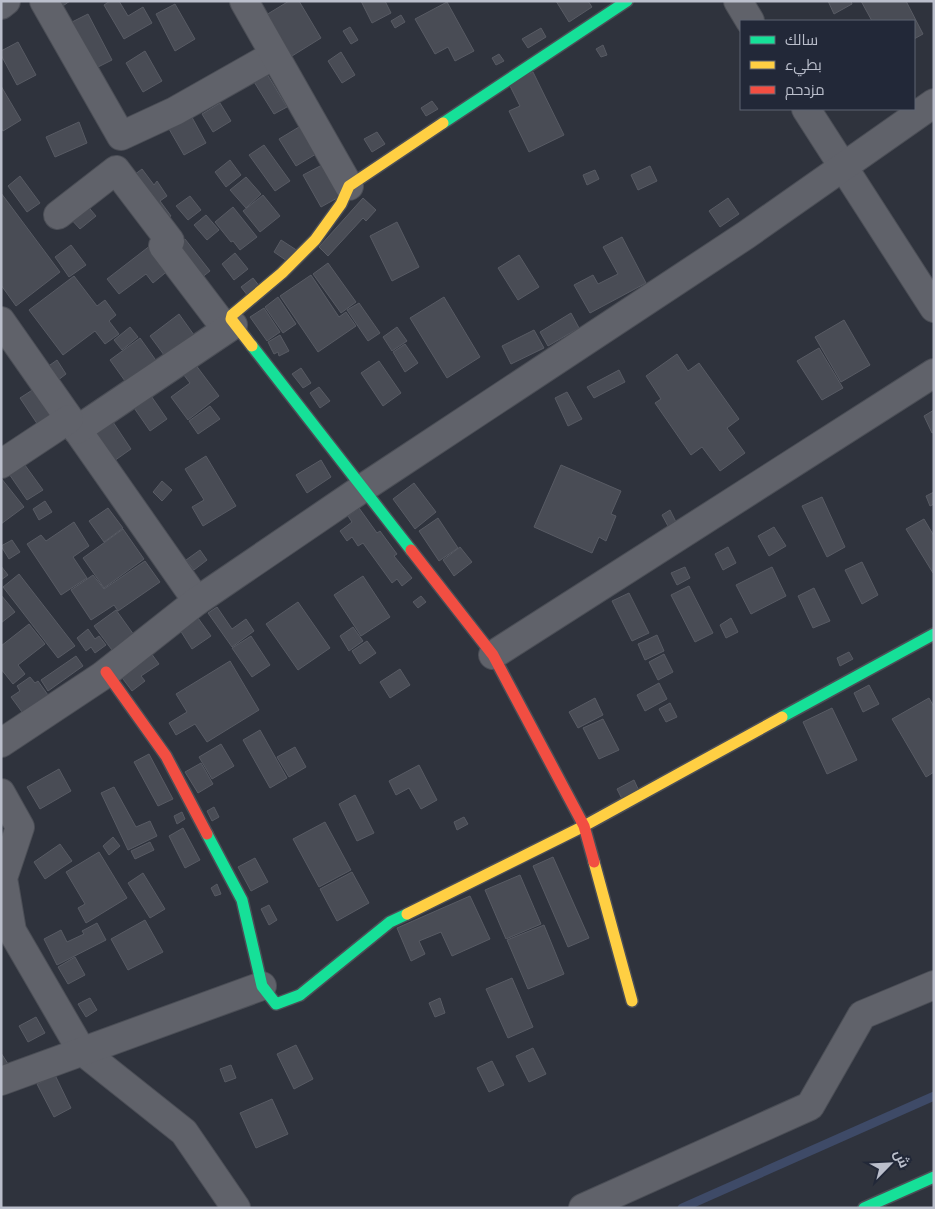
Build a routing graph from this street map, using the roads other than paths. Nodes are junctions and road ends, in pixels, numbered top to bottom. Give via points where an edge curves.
1 (6, 1) edge
2 (44, 1) edge
3 (627, 1) edge
4 (738, 1) edge
5 (251, 4) edge
6 (1, 5) edge
7 (749, 20) edge
8 (274, 55) junction
9 (934, 103) edge
10 (807, 110) edge
11 (843, 167) junction
12 (349, 186) junction
13 (58, 215) dead end
14 (934, 308) edge
15 (1, 321) edge
16 (230, 327) junction
17 (934, 373) edge
18 (73, 424) junction
19 (1, 464) edge
20 (363, 488) junction
21 (197, 601) junction
22 (934, 634) edge
23 (493, 655) junction
24 (106, 672) junction
25 (1, 743) edge
26 (1, 793) edge
27 (584, 826) junction
28 (934, 985) edge
29 (262, 986) junction
30 (632, 1001) dead end
31 (81, 1050) junction
32 (1, 1081) edge
33 (934, 1177) edge
34 (236, 1208) edge
35 (582, 1208) edge
36 (864, 1208) edge

1 - 6 street
2 - 8 street via 121,136 175,111
3 - 12 street
4 - 7 street
5 - 8 street
8 - 12 street
9 - 11 street
10 - 11 street
11 - 14 street
11 - 20 street
12 - 16 street via 343,203 295,263 232,315
13 - 16 street via 116,170 170,241 163,246
15 - 18 street
16 - 18 street
16 - 20 street
17 - 23 street
18 - 19 street
18 - 21 street
20 - 21 street
20 - 23 street
21 - 24 street
22 - 27 street
23 - 27 street
24 - 25 street
24 - 29 street via 166,756 242,900
26 - 31 street via 20,827 3,878 12,931
27 - 29 street via 390,922 300,995 276,1004
27 - 30 street
28 - 35 street via 862,1015 810,1106
29 - 31 street
31 - 32 street
31 - 34 street via 184,1132
33 - 36 street

